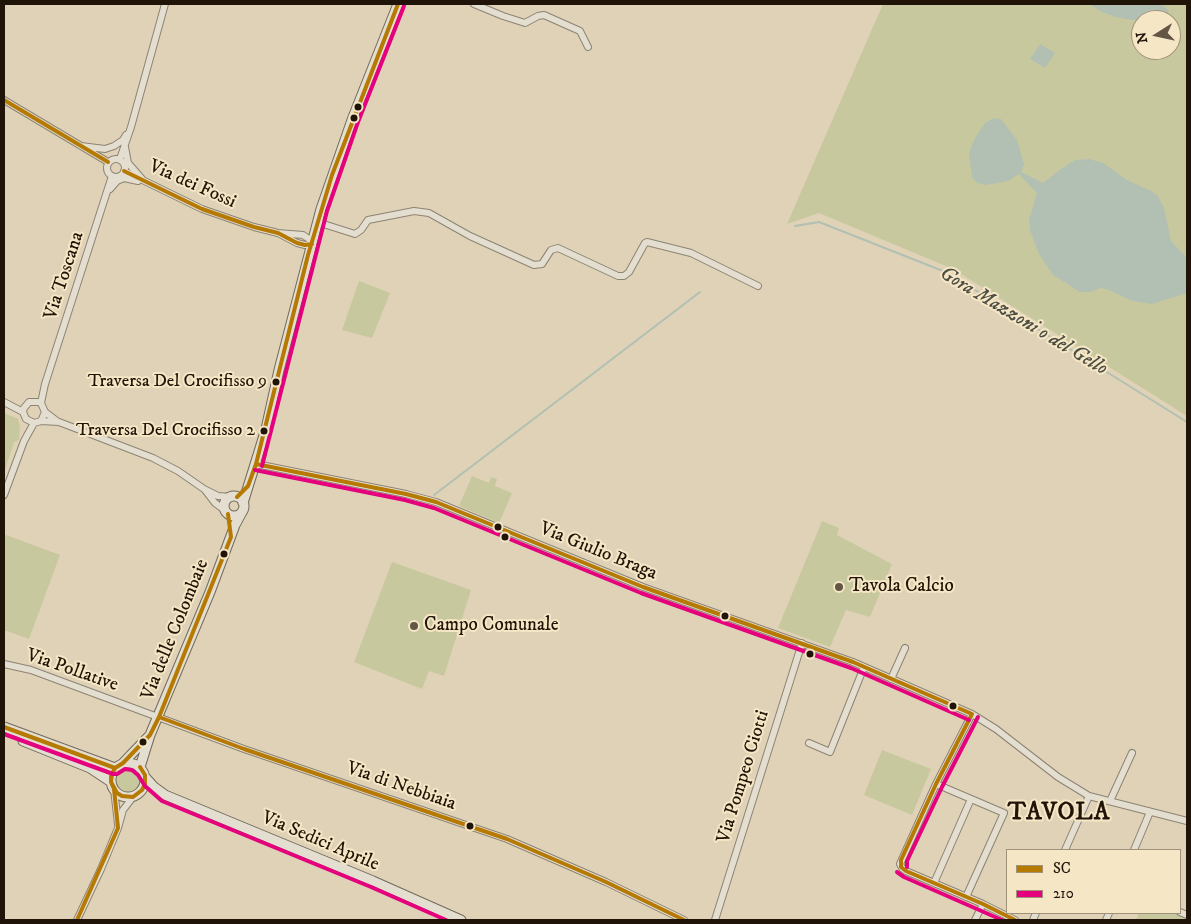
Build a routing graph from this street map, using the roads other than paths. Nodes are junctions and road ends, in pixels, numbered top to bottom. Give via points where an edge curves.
1 (165, 4) edge
2 (396, 4) edge
3 (474, 4) edge
4 (588, 47) dead end
5 (4, 100) edge
6 (131, 127) junction
7 (77, 145) junction
8 (125, 146) junction
9 (120, 159) junction
10 (108, 162) junction
11 (124, 171) junction
12 (112, 176) junction
13 (147, 183) junction
14 (108, 193) junction
15 (317, 224) junction
16 (278, 233) junction
17 (298, 234) junction
18 (297, 243) junction
19 (312, 244) junction
20 (308, 255) junction
21 (758, 286) dead end
22 (45, 384) junction
23 (6, 402) edge
24 (29, 403) junction
25 (41, 403) junction
26 (23, 412) junction
27 (46, 412) junction
28 (26, 419) junction
29 (41, 421) junction
30 (59, 422) junction
31 (34, 423) junction
32 (24, 441) junction
33 (256, 464) junction
34 (204, 490) junction
35 (4, 496) edge
36 (239, 502) junction
37 (227, 513) junction
38 (231, 537) junction
39 (802, 643) junction
40 (905, 648) dead end
41 (4, 664) edge
42 (864, 667) junction
43 (891, 679) junction
44 (972, 714) junction
45 (158, 717) junction
46 (4, 727) edge
47 (4, 734) edge
48 (150, 735) junction
49 (809, 743) dead end
50 (1132, 753) dead end
51 (119, 766) junction
52 (140, 768) junction
53 (145, 777) junction
54 (936, 784) junction
55 (112, 786) junction
56 (136, 795) junction
57 (165, 795) junction
58 (1089, 796) junction
59 (971, 799) junction
60 (1110, 801) junction
61 (1150, 812) junction
62 (1187, 821) edge
63 (118, 828) junction
64 (1065, 849) edge
65 (1134, 849) edge
66 (934, 883) junction
67 (966, 897) junction
68 (983, 904) junction
69 (77, 920) edge
70 (462, 920) edge
71 (684, 920) edge
72 (715, 920) edge
73 (975, 920) edge
74 (1015, 920) edge

1 - 6 street
2 - 15 street
3 - 4 street via 525,23 544,15 580,31
5 - 7 street
6 - 7 street via 123,140 114,146
6 - 8 street
7 - 10 street
8 - 9 street
8 - 13 street via 128,163
9 - 10 street
9 - 11 street via 125,166
10 - 12 street via 107,170
11 - 12 street
11 - 13 street, Via dei Fossi
12 - 14 street, Via Toscana
13 - 14 street via 124,178 117,181
13 - 16 street, Via dei Fossi via 202,209
14 - 22 street, Via Toscana
15 - 17 street, Via dei Fossi
15 - 19 street
15 - 21 street via 355,234 368,220 414,211 429,214 534,265 542,264 551,250 558,248 618,276 629,272 647,242 692,253
16 - 17 street, Via dei Fossi
16 - 18 street, Via dei Fossi
17 - 19 street
18 - 19 street, Via dei Fossi
18 - 20 street, Via dei Fossi
19 - 20 street
20 - 33 street
22 - 24 street, Via Toscana
22 - 25 street, Via Toscana
23 - 24 street
23 - 26 street
24 - 25 street
24 - 26 street
25 - 27 street
26 - 28 street
27 - 29 street
27 - 30 street
28 - 31 street
28 - 32 street
29 - 30 street
29 - 31 street
30 - 34 street via 153,458
31 - 32 street
32 - 35 street
33 - 36 street
33 - 39 street, Via Giulio Braga via 436,502 643,587
34 - 36 street
34 - 37 street
36 - 37 street via 235,516
36 - 37 street via 225,502
36 - 38 street, Via delle Colombaie
37 - 38 street, Via delle Colombaie
38 - 45 street, Via delle Colombaie
39 - 42 street, Via Giulio Braga
39 - 72 street, Via Pompeo Ciotti
40 - 43 street
41 - 45 street, Via Pollative via 31,670
42 - 43 street, Via Giulio Braga
42 - 49 street via 830,752
43 - 44 street, Via Giulio Braga
44 - 54 street
44 - 58 street, Via Giulio Braga
45 - 48 street, Via delle Colombaie
45 - 71 street, Via di Nebbiaia via 507,839
46 - 51 street
47 - 55 street via 90,768
48 - 51 street, Via delle Colombaie
48 - 52 street, Via delle Colombaie
50 - 60 street
51 - 52 street via 132,763
51 - 55 street via 112,774
52 - 53 street
53 - 56 street via 144,786
53 - 57 street
54 - 59 street
54 - 66 street via 901,860 901,867
55 - 56 street via 122,796
55 - 63 street
56 - 57 street
56 - 63 street via 123,810
57 - 70 street, Via Sedici Aprile
58 - 60 street, Via Giulio Braga
58 - 64 street
59 - 66 street
59 - 67 street via 1004,813
60 - 61 street, Via Giulio Braga
61 - 62 street, Via Giulio Braga
61 - 65 street
63 - 69 street
66 - 67 street
67 - 68 street
68 - 73 street
68 - 74 street

